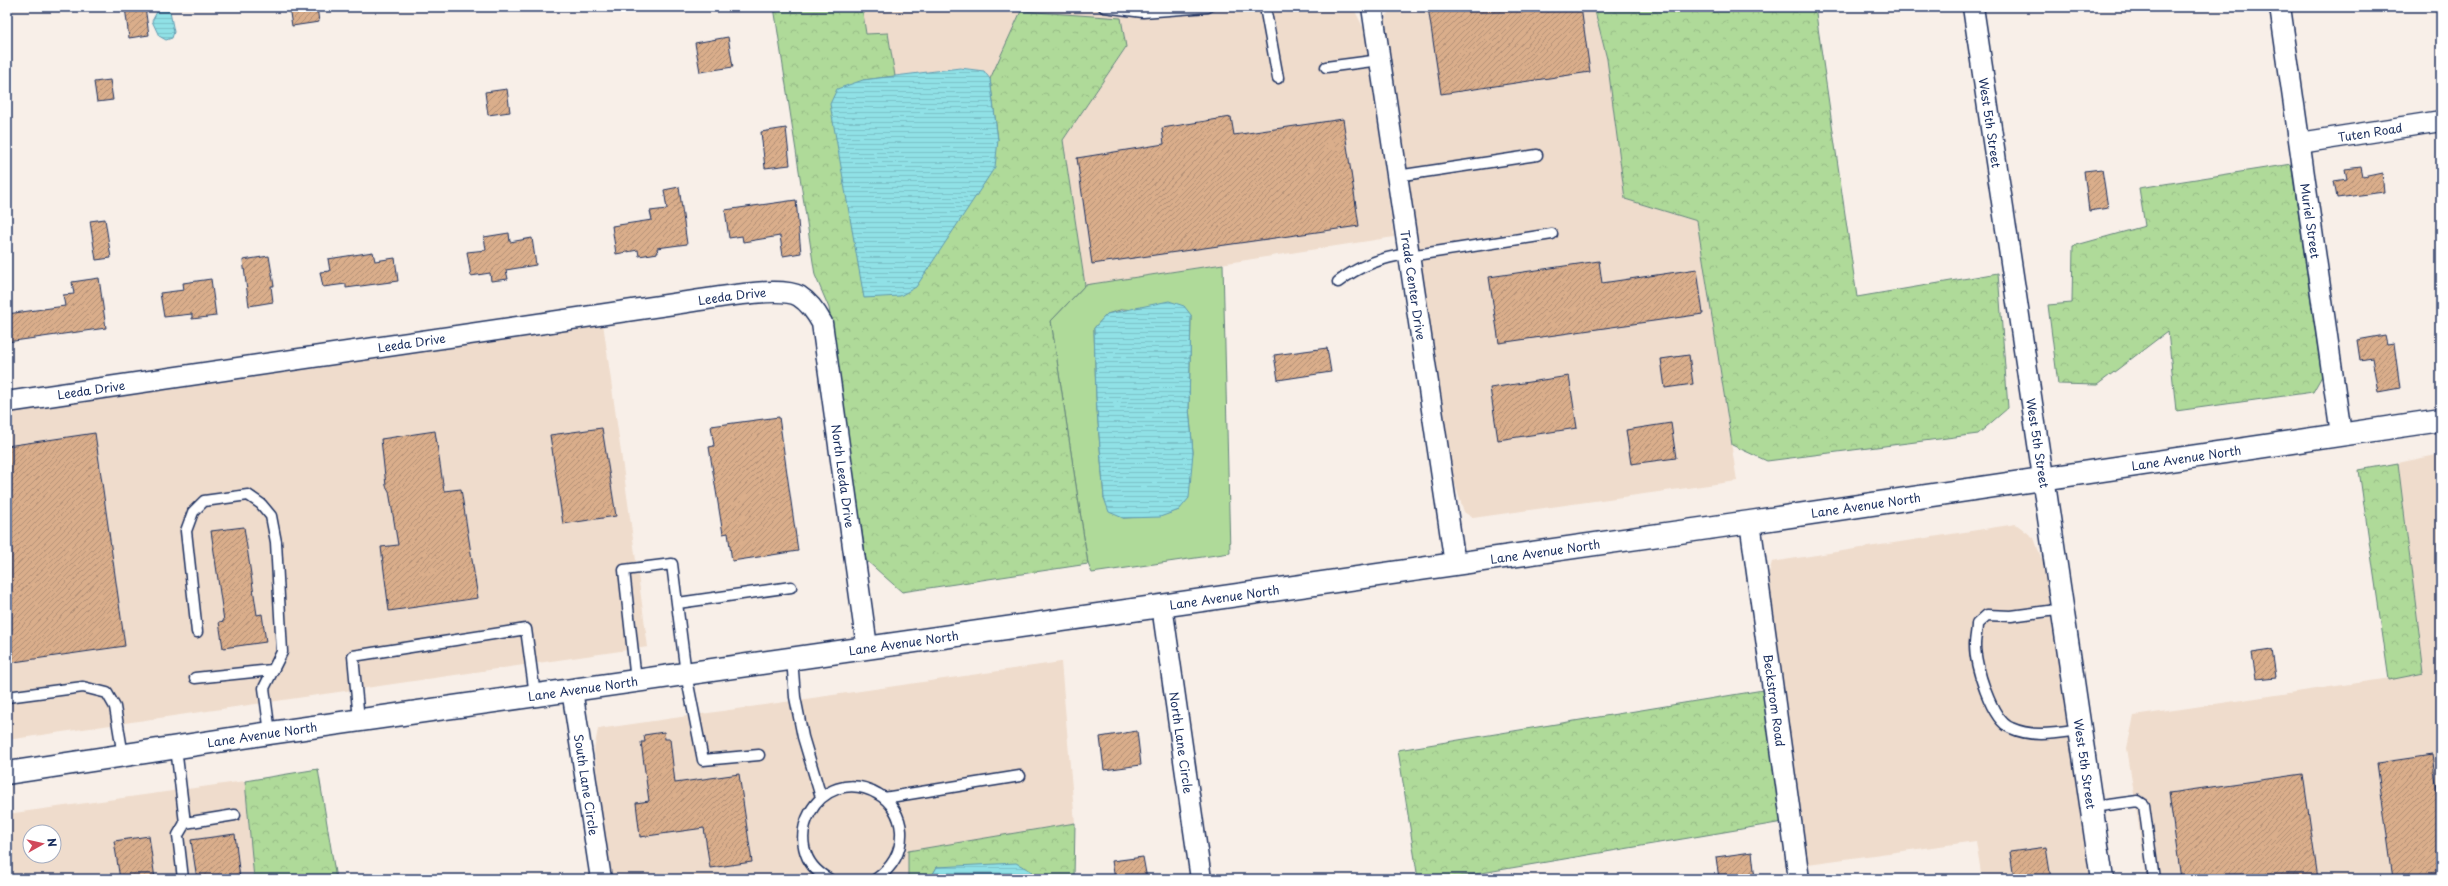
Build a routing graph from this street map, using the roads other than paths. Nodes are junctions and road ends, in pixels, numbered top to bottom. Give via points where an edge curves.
1 (1104, 7) edge
2 (1208, 7) edge
3 (1265, 7) edge
4 (1372, 7) edge
5 (1973, 7) edge
6 (2280, 7) edge
7 (1380, 60) junction
8 (1326, 67) dead end
9 (1278, 78) dead end
10 (2441, 121) edge
11 (2300, 143) junction
12 (1537, 155) dead end
13 (1398, 176) junction
14 (1552, 234) dead end
15 (1409, 255) junction
16 (1338, 282) dead end
17 (812, 306) joint
18 (7, 402) edge
19 (2441, 420) edge
20 (2341, 434) junction
21 (2043, 477) junction
22 (1750, 522) junction
23 (1455, 564) junction
24 (791, 587) dead end
25 (678, 604) junction
26 (1162, 606) junction
27 (2064, 609) junction
28 (197, 632) dead end
29 (867, 648) junction
30 (792, 658) junction
31 (272, 670) junction
32 (686, 674) junction
33 (195, 678) dead end
34 (636, 681) junction
35 (572, 690) junction
36 (534, 695) junction
37 (7, 697) edge
38 (359, 720) junction
39 (2081, 730) junction
40 (270, 733) junction
41 (176, 748) junction
42 (759, 754) dead end
43 (123, 756) junction
44 (7, 773) edge
45 (1020, 776) dead end
46 (821, 797) junction
47 (884, 798) junction
48 (2092, 807) junction
49 (235, 815) dead end
50 (184, 823) junction
51 (182, 879) edge
52 (601, 879) edge
53 (828, 879) edge
54 (876, 879) edge
55 (1201, 879) edge
56 (1799, 879) edge
57 (2102, 879) edge
58 (2154, 879) edge

1 - 2 lane via 1143,12
3 - 9 lane
4 - 7 street, Trade Center Drive
5 - 21 street, West 5th Street
6 - 11 street, Muriel Street
7 - 8 lane
7 - 13 street, Trade Center Drive
10 - 11 street, Tuten Road
11 - 20 street, Muriel Street
12 - 13 lane
13 - 15 street, Trade Center Drive
14 - 15 lane
15 - 16 lane via 1382,257 1354,270
15 - 23 street, Trade Center Drive
17 - 18 street, Leeda Drive via 797,295 777,291
17 - 29 street, North Leeda Drive via 822,323
19 - 20 main road, Lane Avenue North
20 - 21 main road, Lane Avenue North
21 - 22 main road, Lane Avenue North
21 - 27 main road, West 5th Street
22 - 23 main road, Lane Avenue North
22 - 56 street, Beckstrom Road
23 - 26 main road, Lane Avenue North
24 - 25 lane
25 - 32 lane
25 - 34 lane via 672,564 624,570
26 - 29 main road, Lane Avenue North
26 - 55 street, North Lane Circle
27 - 39 main road, West 5th Street
27 - 39 lane via 2011,616 1987,615 1977,624 1975,647 1995,714 2009,728 2030,734
28 - 31 lane via 186,531 193,512 204,501 248,495 261,504 271,516 276,542 282,652
29 - 30 main road, Lane Avenue North
30 - 32 main road, Lane Avenue North
30 - 46 lane via 795,697 803,737
31 - 33 lane
31 - 40 lane via 264,688
32 - 34 main road, Lane Avenue North
32 - 42 lane via 703,760
34 - 35 main road, Lane Avenue North
35 - 36 main road, Lane Avenue North
35 - 52 street, South Lane Circle
36 - 38 main road, Lane Avenue North
36 - 38 lane via 526,629 353,656
37 - 43 lane via 83,686 107,693 115,707
38 - 40 main road, Lane Avenue North
39 - 48 main road, West 5th Street
40 - 41 main road, Lane Avenue North
41 - 43 main road, Lane Avenue North
41 - 50 lane
43 - 44 main road, Lane Avenue North
45 - 47 lane
46 - 47 lane via 836,788 852,786 869,789
46 - 53 lane via 810,808 804,823 803,839 806,854 814,868
47 - 54 lane via 894,810 901,826 901,842 896,858 886,872
48 - 57 main road, West 5th Street
48 - 58 lane via 2138,801 2144,805
49 - 50 lane
50 - 51 lane via 178,835

